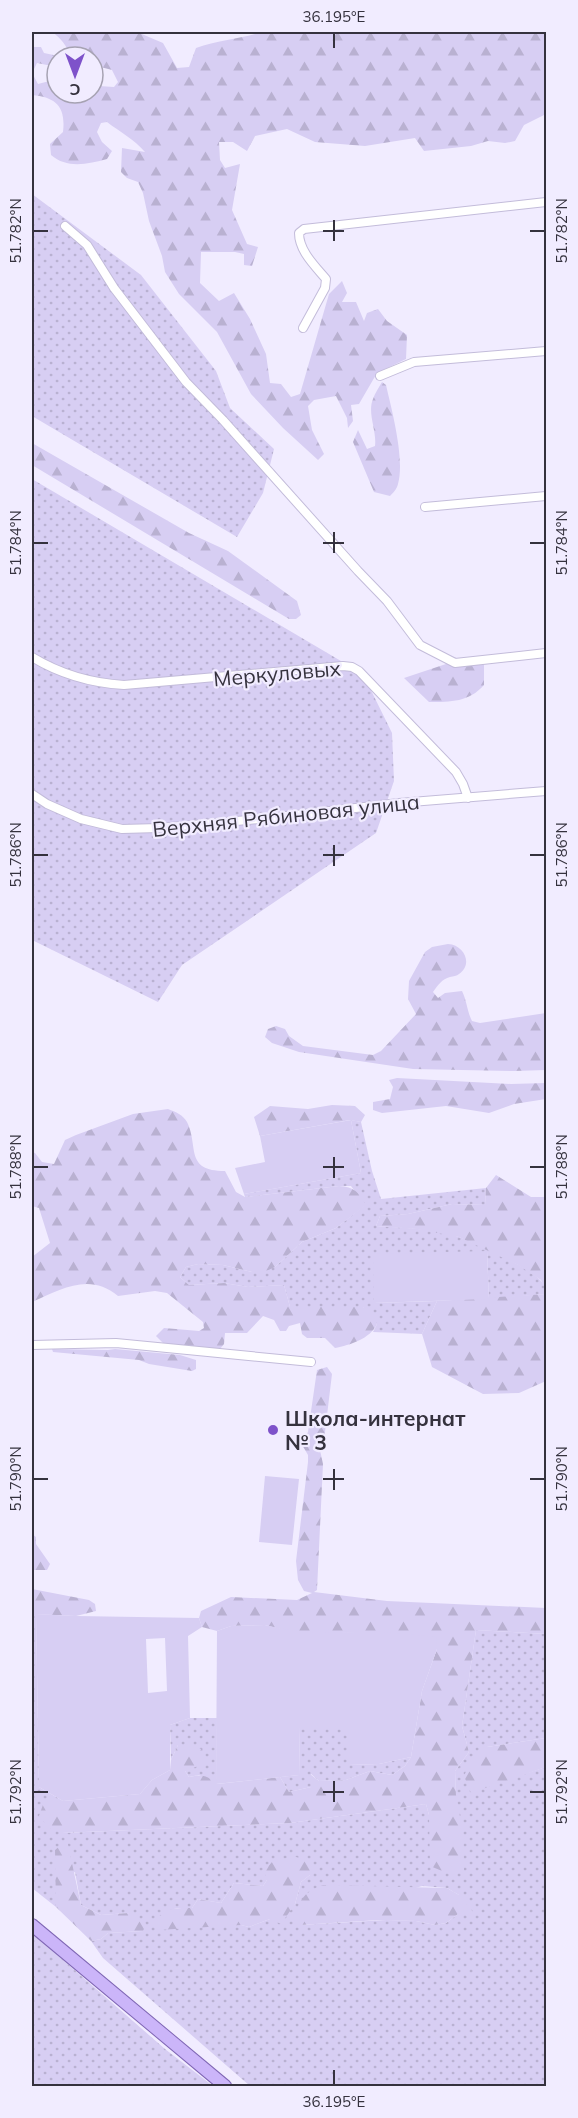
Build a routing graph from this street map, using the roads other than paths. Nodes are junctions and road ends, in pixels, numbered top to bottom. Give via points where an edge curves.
1 (546, 202) edge
2 (65, 226) dead end
3 (303, 328) dead end
4 (546, 351) edge
5 (380, 376) dead end
6 (546, 496) edge
7 (425, 507) dead end
8 (546, 653) edge
9 (32, 657) edge
10 (546, 791) edge
11 (32, 794) edge
12 (468, 798) junction
13 (32, 1345) edge
14 (311, 1362) dead end
15 (32, 1925) edge
16 (225, 2086) edge

1 - 3 street via 304,229 298,233 298,241 326,279 326,288
2 - 8 street via 87,245 114,288 186,382 387,601 420,645 455,663
4 - 5 street via 414,362
6 - 7 street
9 - 12 street, Меркуловых via 69,675 124,685 352,667 456,772
10 - 12 street, Верхняя Рябиновая улица
11 - 12 street, Верхняя Рябиновая улица via 81,819 122,829
13 - 14 street via 116,1343
15 - 16 main road

